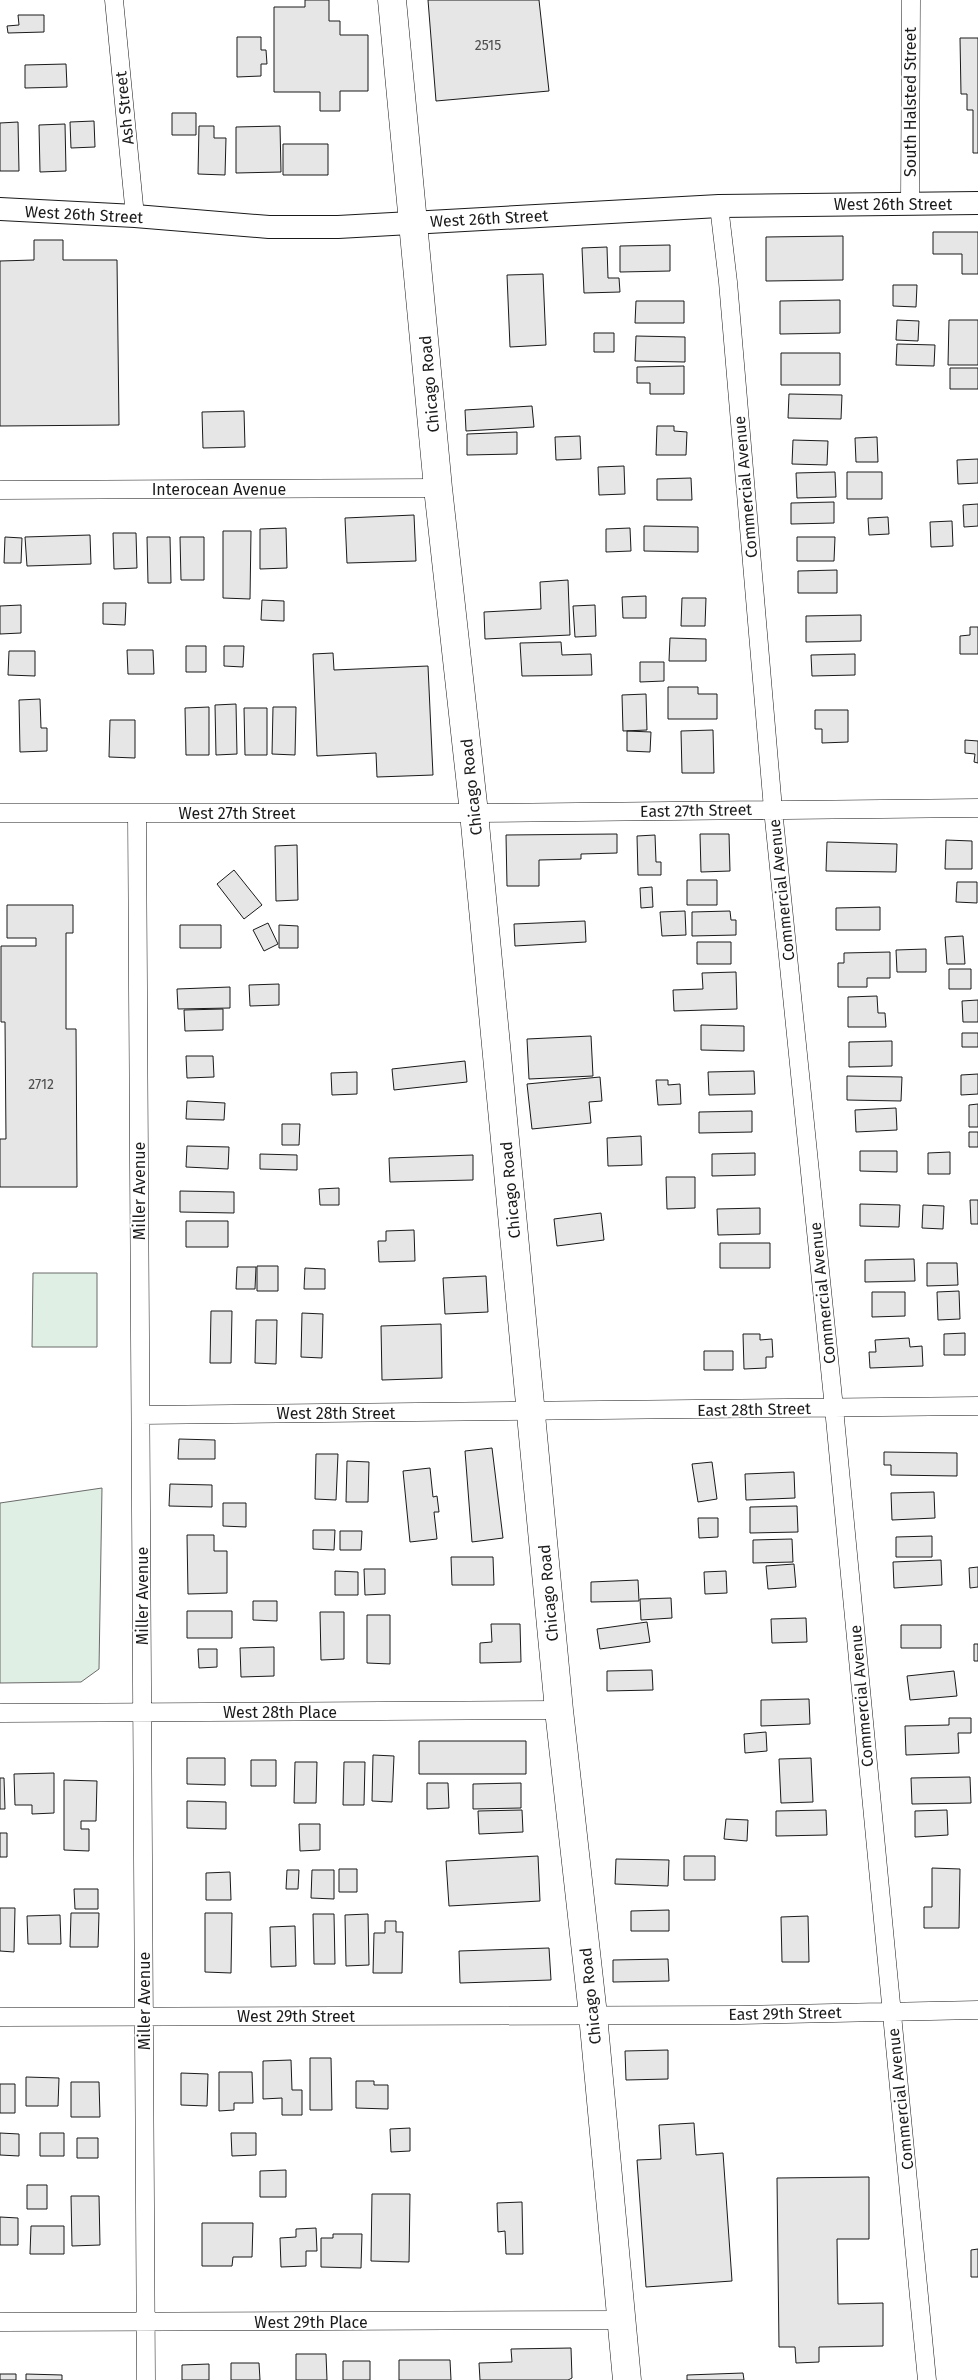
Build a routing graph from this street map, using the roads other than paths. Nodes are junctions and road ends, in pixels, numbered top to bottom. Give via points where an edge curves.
1 (114, 0) edge
2 (392, 0) edge
3 (911, 0) edge
4 (978, 203) edge
5 (910, 204) junction
6 (719, 206) junction
7 (0, 210) edge
8 (135, 216) junction
9 (413, 222) junction
10 (438, 488) junction
11 (0, 490) edge
12 (978, 808) edge
13 (773, 809) junction
14 (0, 813) edge
15 (137, 813) junction
16 (474, 813) junction
17 (978, 1406) edge
18 (834, 1408) junction
19 (531, 1412) junction
20 (141, 1415) junction
21 (559, 1710) junction
22 (142, 1712) junction
23 (0, 1713) edge
24 (978, 2010) edge
25 (891, 2011) junction
26 (592, 2015) junction
27 (0, 2017) edge
28 (144, 2017) junction
29 (622, 2320) junction
30 (0, 2322) edge
31 (146, 2323) junction
32 (146, 2380) edge
33 (627, 2380) edge
34 (927, 2380) edge

1 - 8 street, Ash Street
2 - 9 main road, Chicago Road
3 - 5 street, South Halsted Street
4 - 5 street, West 26th Street
5 - 6 street, West 26th Street
6 - 9 street, West 26th Street
6 - 13 street, Commercial Avenue
7 - 8 street, West 26th Street
8 - 9 street, West 26th Street via 269,227
9 - 10 main road, Chicago Road
10 - 11 street, Interocean Avenue
10 - 16 main road, Chicago Road
12 - 13 street, East 27th Street
13 - 16 street, East 27th Street
13 - 18 street, Commercial Avenue
14 - 15 street, West 27th Street
15 - 16 street, West 27th Street
15 - 20 street, Miller Avenue
16 - 19 main road, Chicago Road
17 - 18 street, East 28th Street
18 - 19 street, East 28th Street
18 - 25 street, Commercial Avenue
19 - 20 street, West 28th Street
19 - 21 main road, Chicago Road
20 - 22 street, Miller Avenue
21 - 22 street, West 28th Place
21 - 26 main road, Chicago Road
22 - 23 street, West 28th Place
22 - 28 street, Miller Avenue
24 - 25 street, East 29th Street
25 - 26 street, East 29th Street
25 - 34 street, Commercial Avenue
26 - 28 street, West 29th Street
26 - 29 main road, Chicago Road
27 - 28 street, West 29th Street
28 - 31 street, Miller Avenue
29 - 31 street, West 29th Place
29 - 33 main road, Chicago Road
30 - 31 street, West 29th Place
31 - 32 street, Miller Avenue

